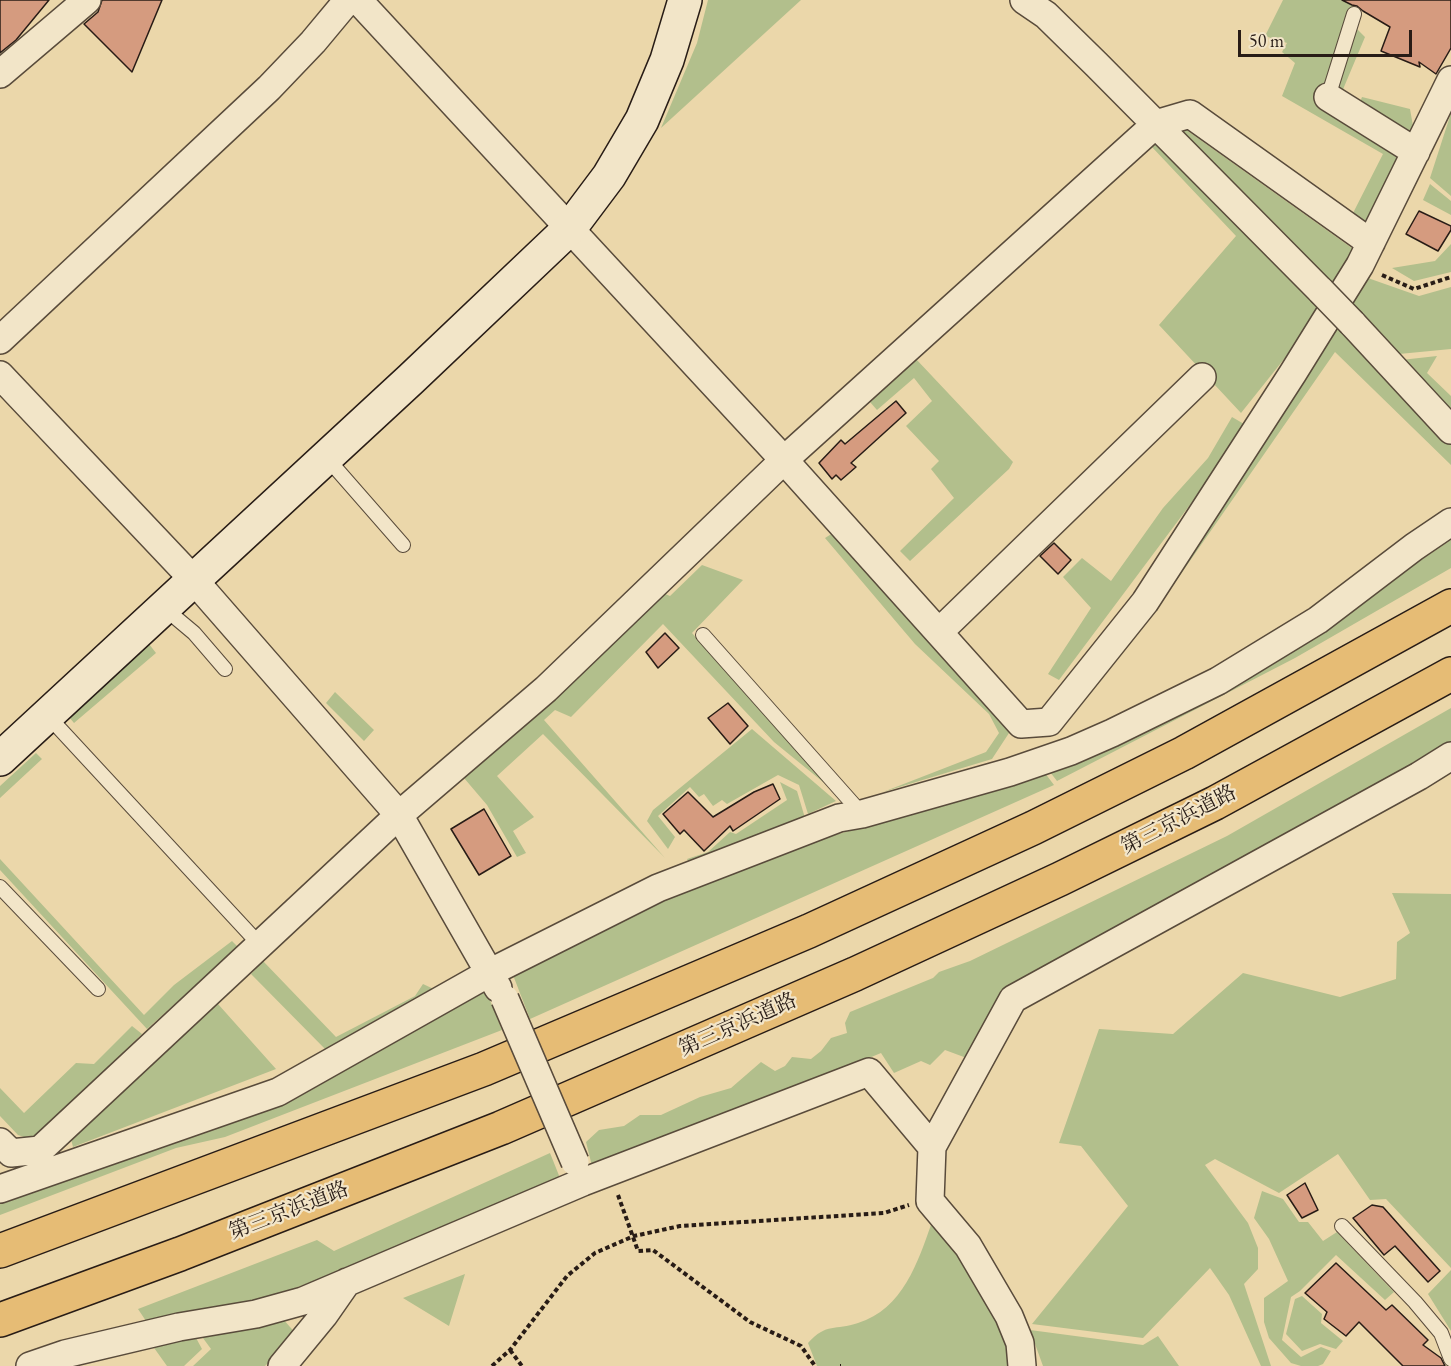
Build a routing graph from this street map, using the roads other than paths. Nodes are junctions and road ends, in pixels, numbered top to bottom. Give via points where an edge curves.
1 (87, 0) edge
2 (348, 0) edge
3 (358, 0) edge
4 (685, 0) edge
5 (1024, 0) edge
6 (1354, 14) dead end
7 (0, 74) edge
8 (1451, 80) edge
9 (1328, 97) joint
10 (1156, 124) junction
11 (1416, 152) junction
12 (570, 228) junction
13 (1365, 254) junction
14 (0, 340) edge
15 (0, 375) edge
16 (1202, 377) dead end
17 (1451, 430) edge
18 (326, 457) junction
19 (784, 460) junction
20 (1451, 522) edge
21 (403, 545) dead end
22 (193, 579) junction
23 (1451, 606) edge
24 (163, 607) junction
25 (939, 632) junction
26 (702, 635) dead end
27 (225, 669) dead end
28 (1451, 674) edge
29 (46, 715) junction
30 (1451, 756) edge
31 (0, 759) edge
32 (862, 814) junction
33 (399, 815) junction
34 (0, 887) edge
35 (260, 945) junction
36 (489, 973) junction
37 (98, 989) dead end
38 (0, 1142) edge
39 (932, 1147) junction
40 (579, 1172) junction
41 (0, 1189) edge
42 (1342, 1226) dead end
43 (0, 1251) edge
44 (347, 1282) junction
45 (0, 1320) edge
46 (1451, 1359) edge
47 (30, 1366) edge
48 (282, 1366) edge
49 (1022, 1366) edge

1 - 7 street
2 - 14 street via 269,88
3 - 12 street
4 - 12 street via 667,60 642,120 609,176
5 - 10 street via 1046,15
6 - 9 lane
8 - 11 street
9 - 11 street
10 - 13 street via 1190,114
10 - 17 street, bridge
10 - 19 street
11 - 13 street
12 - 18 street
12 - 19 street
13 - 25 street via 1145,602 1049,722 1021,724
15 - 22 street
16 - 25 street
18 - 21 lane
18 - 22 street
19 - 25 street
19 - 33 street via 546,689
20 - 32 street via 1318,620 1218,681 1071,751
22 - 24 street
22 - 33 street
23 - 43 highway via 1174,758 809,931 484,1069
24 - 27 lane via 195,633
24 - 29 street
26 - 32 lane
28 - 45 highway, 第三京浜道路 via 1215,803 855,974 501,1128
29 - 31 street
29 - 35 lane
30 - 39 street via 1013,999
32 - 36 street via 839,818 658,888
33 - 35 street
33 - 36 street
34 - 37 lane
35 - 38 street via 40,1150 11,1153
36 - 40 street, bridge via 505,999
36 - 41 street via 278,1092
39 - 40 street via 868,1072 609,1172
39 - 49 street via 930,1201 968,1246 1009,1316 1020,1343
40 - 44 street
42 - 46 lane via 1441,1333
44 - 47 street via 303,1301 256,1314 179,1327
44 - 48 street

